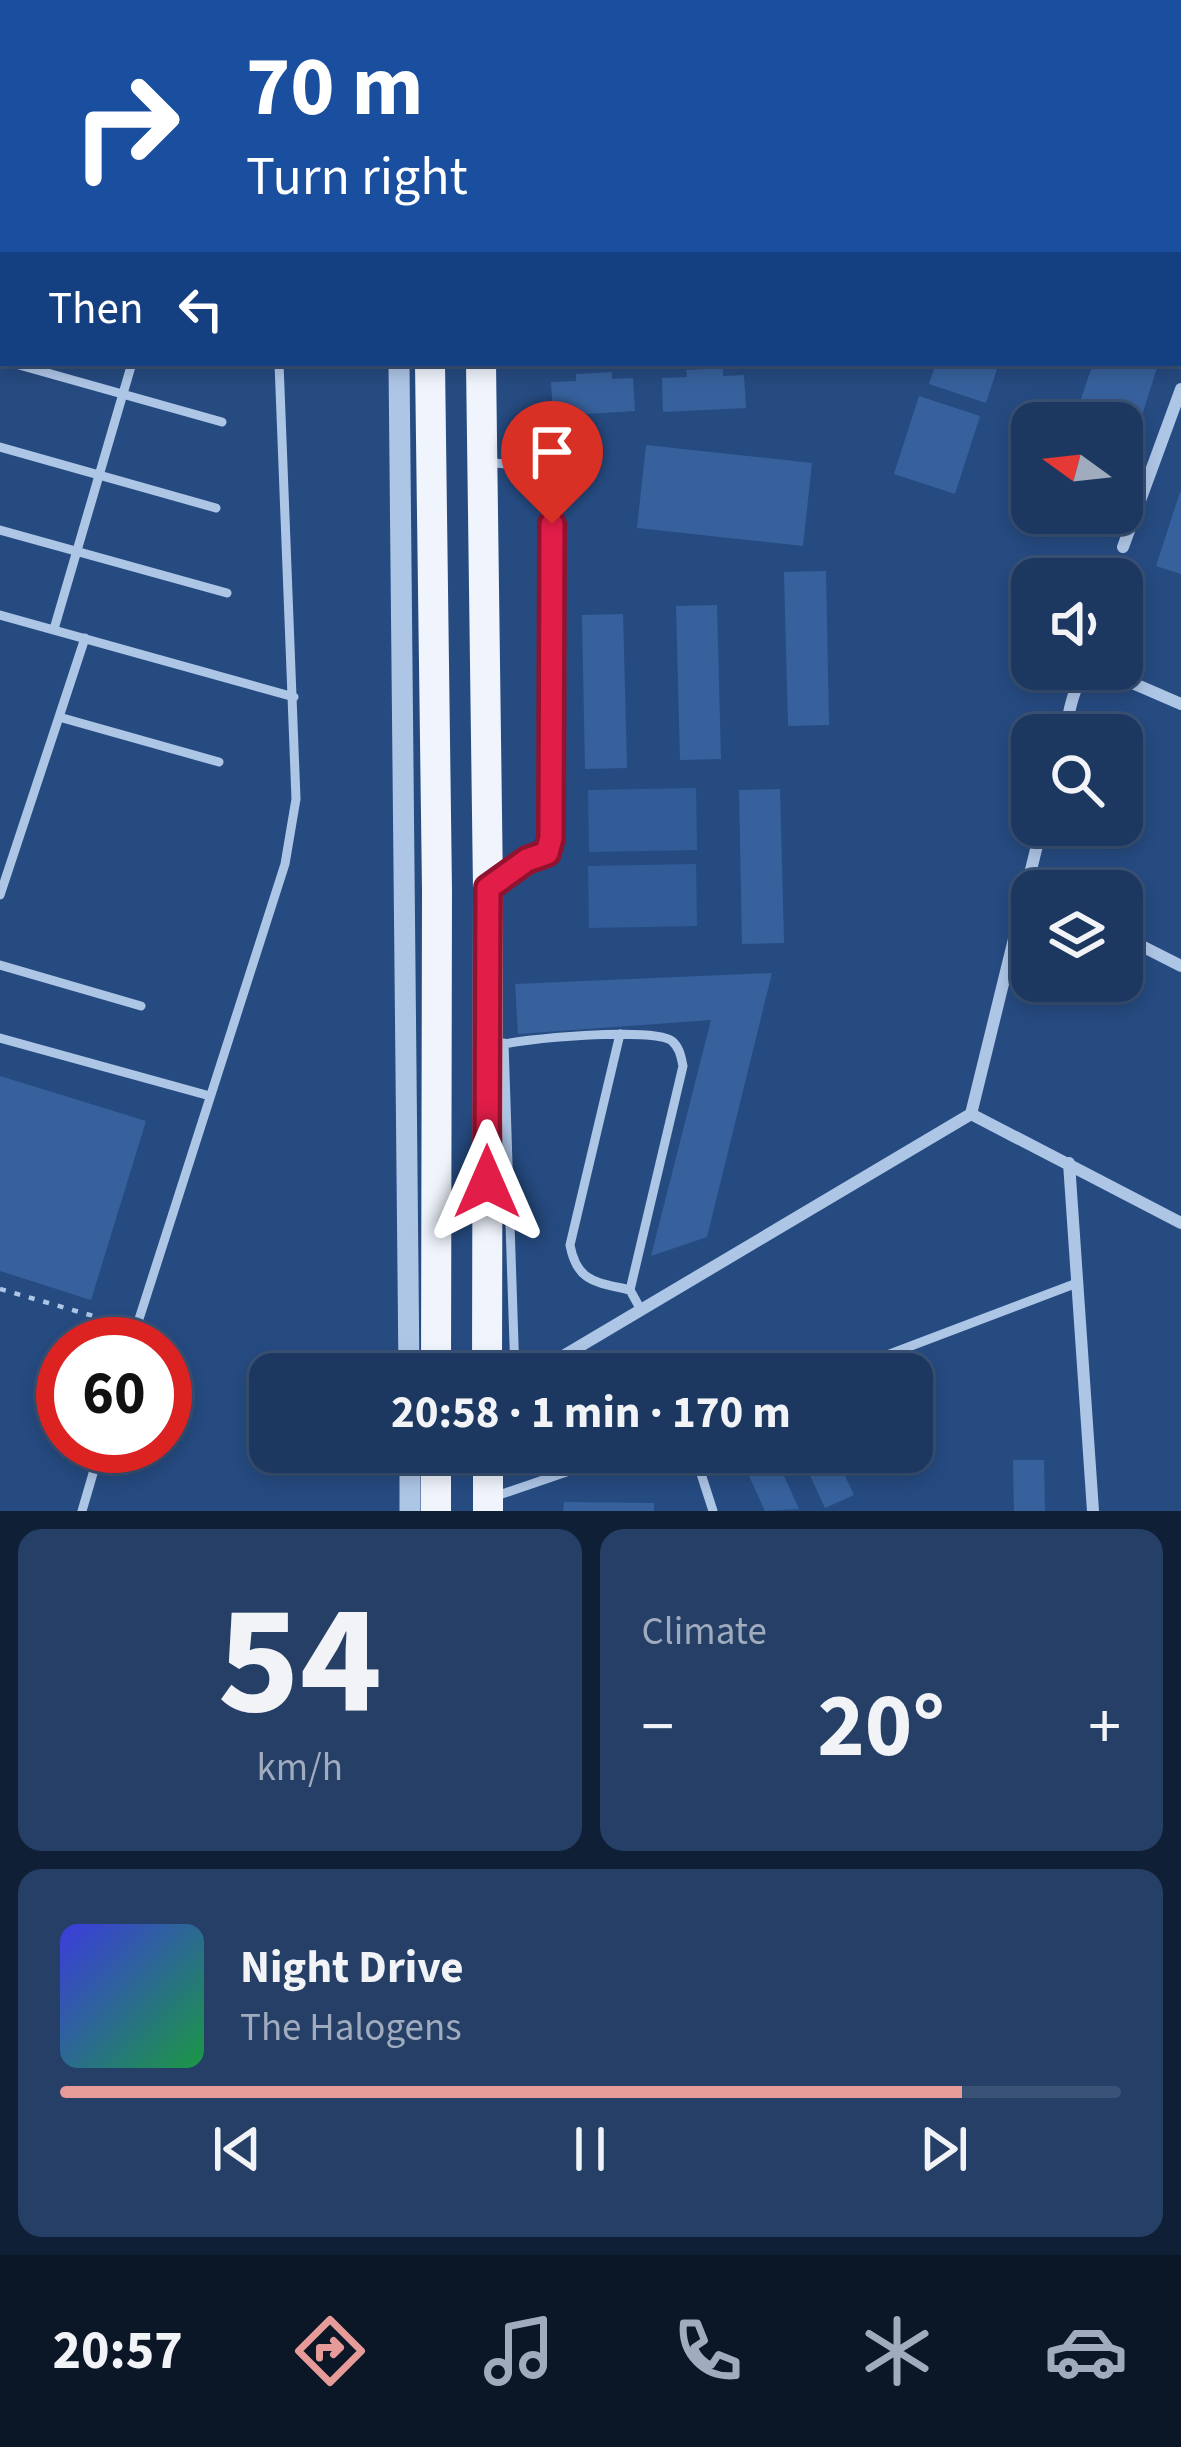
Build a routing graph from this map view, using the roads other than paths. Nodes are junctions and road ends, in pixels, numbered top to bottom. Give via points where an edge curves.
1 (23, 366) edge
2 (131, 366) edge
3 (279, 366) edge
4 (399, 366) edge
5 (430, 366) edge
6 (482, 366) edge
7 (1181, 389) edge
8 (124, 393) junction
9 (221, 422) dead end
10 (0, 447) edge
11 (483, 462) junction
12 (100, 475) junction
13 (216, 508) dead end
14 (0, 530) edge
15 (1123, 547) dead end
16 (77, 550) junction
17 (227, 593) dead end
18 (2, 616) edge
19 (54, 629) junction
20 (0, 631) edge
21 (85, 638) junction
22 (294, 697) junction
23 (1181, 704) edge
24 (1069, 714) edge
25 (58, 717) junction
26 (219, 762) dead end
27 (488, 888) junction
28 (0, 895) edge
29 (1143, 947) edge
30 (1011, 964) edge
31 (0, 965) edge
32 (1181, 966) edge
33 (141, 1006) dead end
34 (620, 1034) junction
35 (0, 1038) edge
36 (495, 1046) junction
37 (210, 1096) junction
38 (971, 1114) junction
39 (1069, 1162) junction
40 (1181, 1223) edge
41 (1077, 1283) junction
42 (630, 1290) junction
43 (641, 1310) junction
44 (139, 1317) edge
45 (409, 1353) edge
46 (436, 1353) edge
47 (488, 1353) edge
48 (513, 1353) edge
49 (568, 1353) edge
50 (892, 1353) edge
51 (93, 1473) edge
52 (410, 1473) edge
53 (436, 1473) edge
54 (488, 1473) edge
55 (571, 1473) edge
56 (701, 1473) edge
57 (488, 1505) edge
58 (82, 1511) edge
59 (410, 1511) edge
60 (436, 1511) edge
61 (713, 1511) edge
62 (1094, 1511) edge

1 - 8 lane
2 - 8 lane
3 - 22 lane
4 - 45 street
5 - 46 main road
6 - 11 main road
7 - 15 street
8 - 9 lane
8 - 12 lane
10 - 12 lane
11 - 27 main road
11 - 27 lane via 545,468 552,479 551,838 547,853
12 - 13 lane
12 - 16 lane
14 - 16 lane
16 - 17 lane
16 - 19 lane
18 - 19 lane
18 - 20 lane
19 - 21 lane
21 - 22 lane
21 - 25 lane
22 - 37 lane via 296,799 285,864
23 - 24 street via 1100,669 1078,679
25 - 26 lane
25 - 28 lane
27 - 36 main road
29 - 32 street
30 - 38 street
31 - 33 lane
34 - 36 lane
34 - 42 lane via 570,1245 581,1274
34 - 42 lane via 671,1040 683,1066
35 - 37 lane
36 - 47 main road
36 - 48 lane
37 - 44 lane
38 - 39 street
38 - 43 street
39 - 40 street
39 - 41 street
41 - 50 lane
41 - 62 street
42 - 43 lane
43 - 49 street
51 - 58 lane
52 - 59 street
53 - 60 main road
54 - 57 main road
55 - 57 lane
56 - 61 lane

